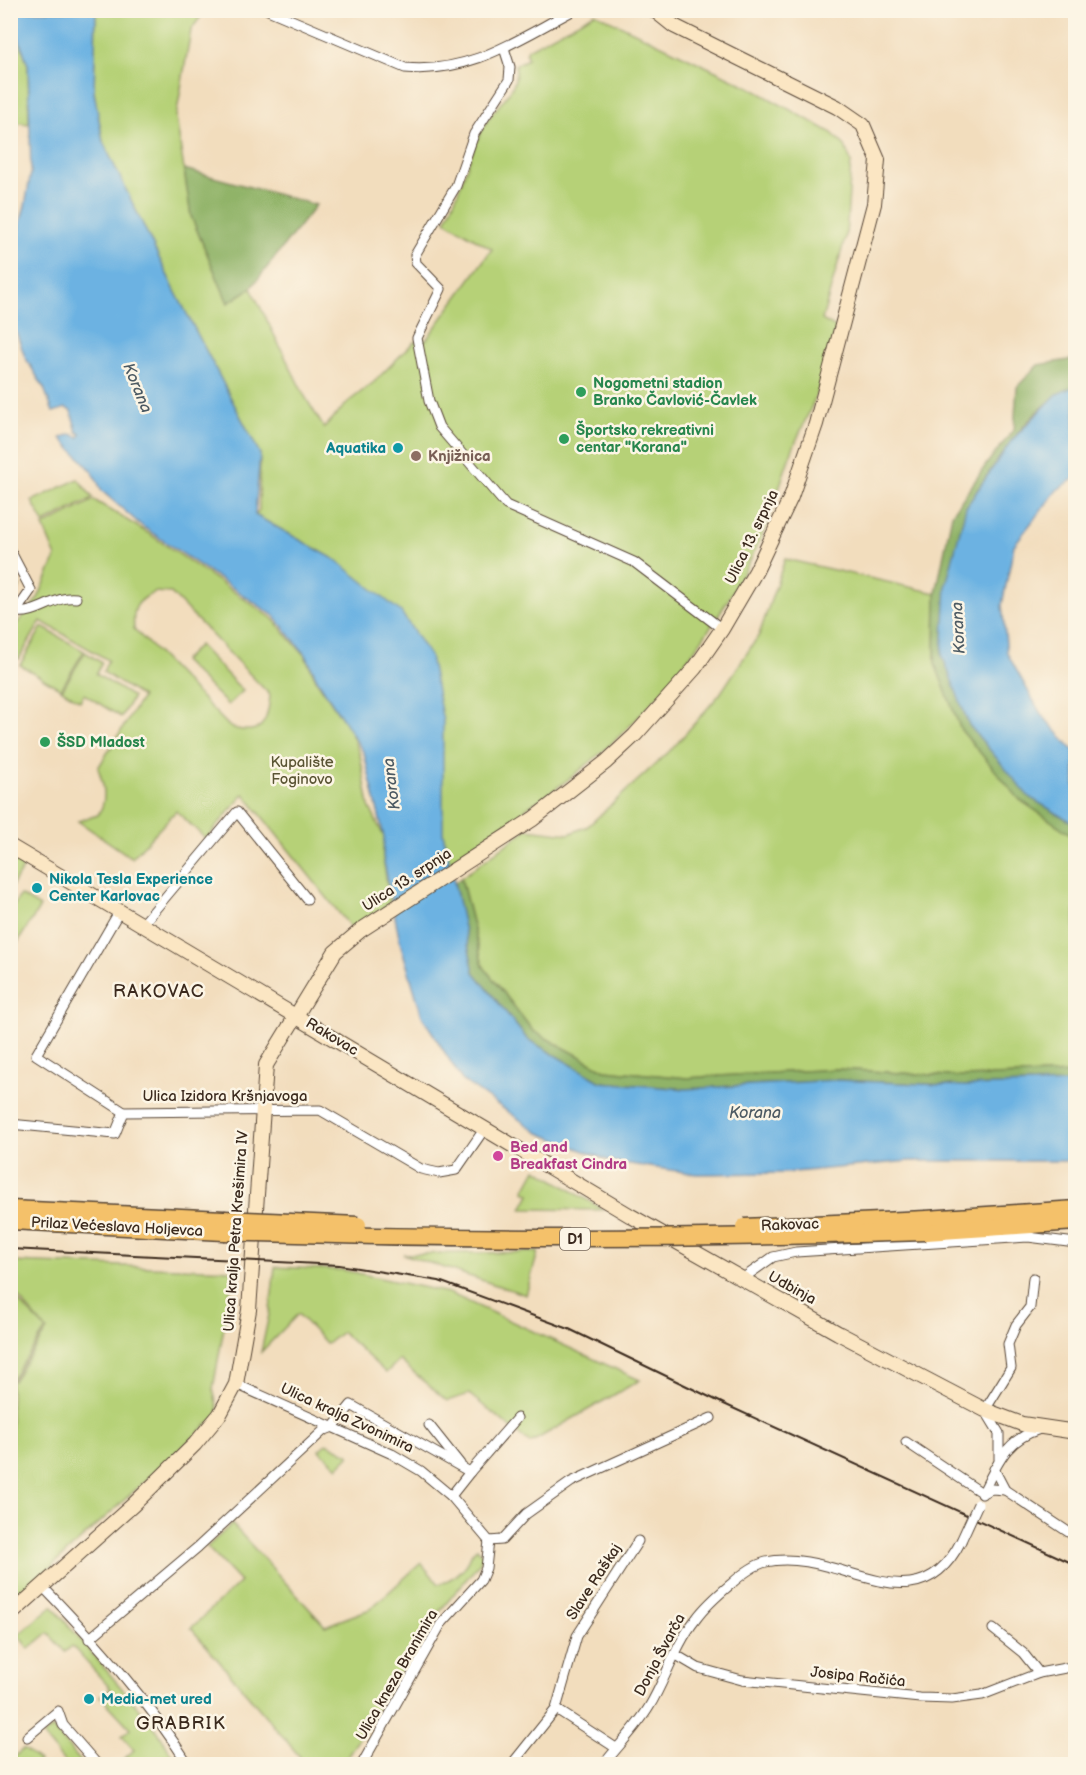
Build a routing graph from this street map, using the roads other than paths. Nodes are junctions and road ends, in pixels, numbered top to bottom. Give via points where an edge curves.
1 (268, 10) edge
2 (574, 10) edge
3 (654, 10) edge
4 (504, 48) junction
5 (10, 550) edge
6 (76, 598) dead end
7 (13, 616) edge
8 (722, 629) junction
9 (10, 846) edge
10 (307, 899) dead end
11 (119, 912) junction
12 (142, 925) junction
13 (295, 1015) junction
14 (261, 1111) junction
15 (124, 1112) junction
16 (10, 1124) edge
17 (485, 1128) junction
18 (10, 1209) edge
19 (1076, 1209) edge
20 (10, 1221) edge
21 (1076, 1222) edge
22 (926, 1225) junction
23 (224, 1226) junction
24 (1076, 1243) edge
25 (1033, 1278) dead end
26 (742, 1279) junction
27 (236, 1384) junction
28 (985, 1410) junction
29 (517, 1418) dead end
30 (711, 1418) dead end
31 (429, 1425) dead end
32 (333, 1427) junction
33 (1042, 1428) junction
34 (1076, 1432) edge
35 (906, 1442) dead end
36 (999, 1459) junction
37 (994, 1469) junction
38 (466, 1470) junction
39 (1005, 1490) junction
40 (982, 1493) junction
41 (451, 1496) junction
42 (1076, 1537) edge
43 (489, 1541) junction
44 (638, 1541) dead end
45 (43, 1587) junction
46 (10, 1615) edge
47 (993, 1629) dead end
48 (89, 1639) junction
49 (676, 1655) junction
50 (1076, 1666) edge
51 (1039, 1673) junction
52 (556, 1709) junction
53 (27, 1737) dead end
54 (616, 1748) junction
55 (97, 1764) edge
56 (188, 1764) edge
57 (362, 1764) edge
58 (512, 1764) edge
59 (604, 1764) edge

1 - 4 street via 405,68 455,67
2 - 4 street
3 - 8 street, Ulica 13. srpnja via 674,26 837,107 864,125 878,160 874,204 816,424 779,526
4 - 8 street via 509,80 474,134 445,209 415,255 416,263 441,289 417,338 422,371 439,427 506,505 634,562
5 - 7 street via 31,590
6 - 7 street via 63,598
8 - 13 street, Ulica 13. srpnja via 695,668 606,762 522,825 361,930 334,952
9 - 11 street, Rakovac
10 - 12 street via 237,812
11 - 12 street, Rakovac
11 - 15 street, Ulica Izidora Kršnjavoga via 36,1055
12 - 13 street, Rakovac
13 - 14 street, Ulica kralja Petra Krešimira IV via 266,1065
13 - 17 street, Rakovac
14 - 15 street, Ulica Izidora Kršnjavoga
14 - 17 street, Ulica Izidora Kršnjavoga via 320,1110 421,1169 439,1173 456,1170
14 - 27 street, Ulica kralja Petra Krešimira IV via 249,1310
15 - 16 street via 115,1134
17 - 26 street, Rakovac
18 - 23 highway, Prilaz Većeslava Holjevca / D1
19 - 22 highway, D1
20 - 23 highway, Prilaz Većeslava Holjevca / D1
21 - 22 highway, D1
22 - 23 highway, Rakovac / D1, bridge via 601,1230
24 - 26 street, Udbinja via 1028,1237 796,1252 773,1257
25 - 28 street via 1030,1307 1008,1344 1011,1368
26 - 28 street, Udbinja
27 - 32 street, Ulica kralja Zvonimira
27 - 45 street, Ulica kralja Petra Krešimira IV via 220,1414 195,1444
28 - 33 street, Udbinja
28 - 36 street via 999,1433
29 - 38 street
30 - 43 street via 571,1482 526,1514 502,1540
31 - 38 street
32 - 38 street via 351,1405
32 - 41 street, Ulica kralja Zvonimira via 411,1465
32 - 48 street via 323,1431 206,1540
33 - 34 street, Udbinja
33 - 36 street via 1015,1440
35 - 40 street
36 - 37 street
37 - 39 street
37 - 40 street
38 - 41 street
39 - 40 street
39 - 42 street
40 - 49 street, Donja Švarča, bridge via 961,1541 941,1572 911,1585 888,1584 809,1561 765,1563 722,1591 695,1619
41 - 43 street, Ulica kralja Zvonimira
43 - 57 street, Ulica kneza Branimira via 481,1580 441,1624
44 - 52 street, Slave Raškaj via 577,1636
45 - 46 street, Ulica kralja Petra Krešimira IV
45 - 48 street
47 - 51 street via 1023,1653
48 - 56 street via 166,1729
49 - 51 street, Josipa Račića via 698,1668 742,1680 920,1698 982,1695
49 - 54 street, Donja Švarča via 648,1708
50 - 51 street, Josipa Račića
52 - 54 street
52 - 58 street, Slave Raškaj
53 - 55 street via 58,1711 63,1725
54 - 59 street, Donja Švarča

